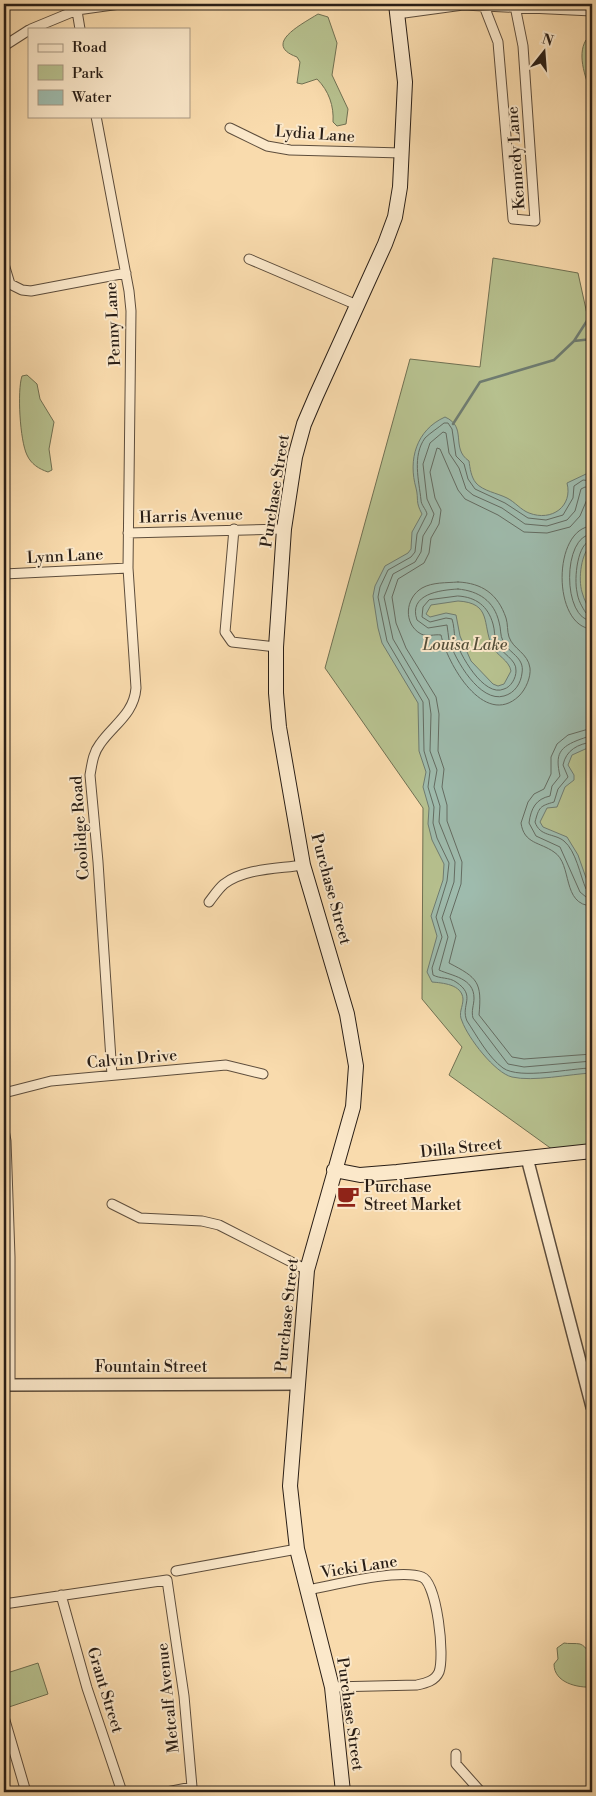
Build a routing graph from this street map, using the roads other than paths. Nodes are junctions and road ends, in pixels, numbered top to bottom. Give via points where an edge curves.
1 (120, 4) edge
2 (484, 6) junction
3 (515, 6) junction
4 (396, 9) edge
5 (77, 11) junction
6 (592, 11) edge
7 (33, 28) edge
8 (80, 28) edge
9 (28, 30) edge
10 (4, 46) edge
11 (96, 118) edge
12 (230, 128) dead end
13 (402, 153) junction
14 (249, 259) dead end
15 (4, 264) edge
16 (126, 273) junction
17 (357, 305) junction
18 (234, 529) junction
19 (284, 529) junction
20 (128, 533) junction
21 (128, 568) junction
22 (4, 574) edge
23 (276, 647) junction
24 (303, 865) junction
25 (209, 902) dead end
26 (263, 1074) dead end
27 (112, 1075) junction
28 (4, 1092) edge
29 (4, 1130) edge
30 (592, 1151) edge
31 (527, 1158) junction
32 (334, 1170) junction
33 (112, 1204) dead end
34 (6, 1222) edge
35 (307, 1270) junction
36 (298, 1384) junction
37 (7, 1385) edge
38 (592, 1407) edge
39 (296, 1549) junction
40 (176, 1571) dead end
41 (308, 1590) junction
42 (61, 1595) junction
43 (4, 1604) edge
44 (332, 1686) junction
45 (4, 1717) edge
46 (456, 1754) dead end
47 (26, 1792) edge
48 (122, 1792) edge
49 (166, 1792) edge
50 (343, 1792) edge
51 (481, 1792) edge

1 - 5 street
2 - 3 street
2 - 3 street, Kennedy Lane via 498,42 513,218 535,221 523,46
2 - 4 street
3 - 6 street
4 - 13 main road, Purchase Street via 405,82
5 - 7 street
5 - 8 street
9 - 10 street
11 - 16 street, Penny Lane
12 - 13 street, Lydia Lane via 267,146 290,150
13 - 17 main road, Purchase Street via 395,217
14 - 17 street
15 - 16 street via 10,284 26,291
16 - 20 street, Penny Lane via 131,311
17 - 19 main road, Purchase Street via 304,424 295,457
18 - 19 street, Harris Avenue
18 - 20 street, Harris Avenue
18 - 23 street via 227,638 232,642
19 - 23 main road, Purchase Street
20 - 21 street, Coolidge Road
21 - 22 street, Lynn Lane
21 - 27 street, Coolidge Road via 136,694 126,716 98,746 90,775
23 - 24 main road, Purchase Street via 279,727
24 - 25 street via 253,872 235,878 223,885
24 - 32 main road, Purchase Street via 347,1014 356,1066 353,1107
26 - 27 street, Calvin Drive via 226,1065
27 - 28 street, Calvin Drive via 51,1081
29 - 34 street
30 - 31 main road, Dilla Street
31 - 32 main road, Dilla Street via 388,1173 360,1174
31 - 38 street
32 - 35 main road, Purchase Street
33 - 35 street via 140,1218 219,1225
34 - 37 street via 10,1256
35 - 36 main road, Purchase Street
36 - 37 street, Fountain Street
36 - 39 main road, Purchase Street via 290,1486
39 - 40 street
39 - 41 main road, Purchase Street
41 - 44 main road, Purchase Street
41 - 44 street, Vicki Lane via 390,1576 410,1575 425,1578 430,1583 438,1616 439,1672 431,1680 417,1684
42 - 43 street
42 - 48 street, Grant Street via 87,1688
42 - 49 street, Metcalf Avenue via 167,1580 184,1696 192,1787
44 - 50 main road, Purchase Street
45 - 47 street
46 - 51 street via 456,1764

